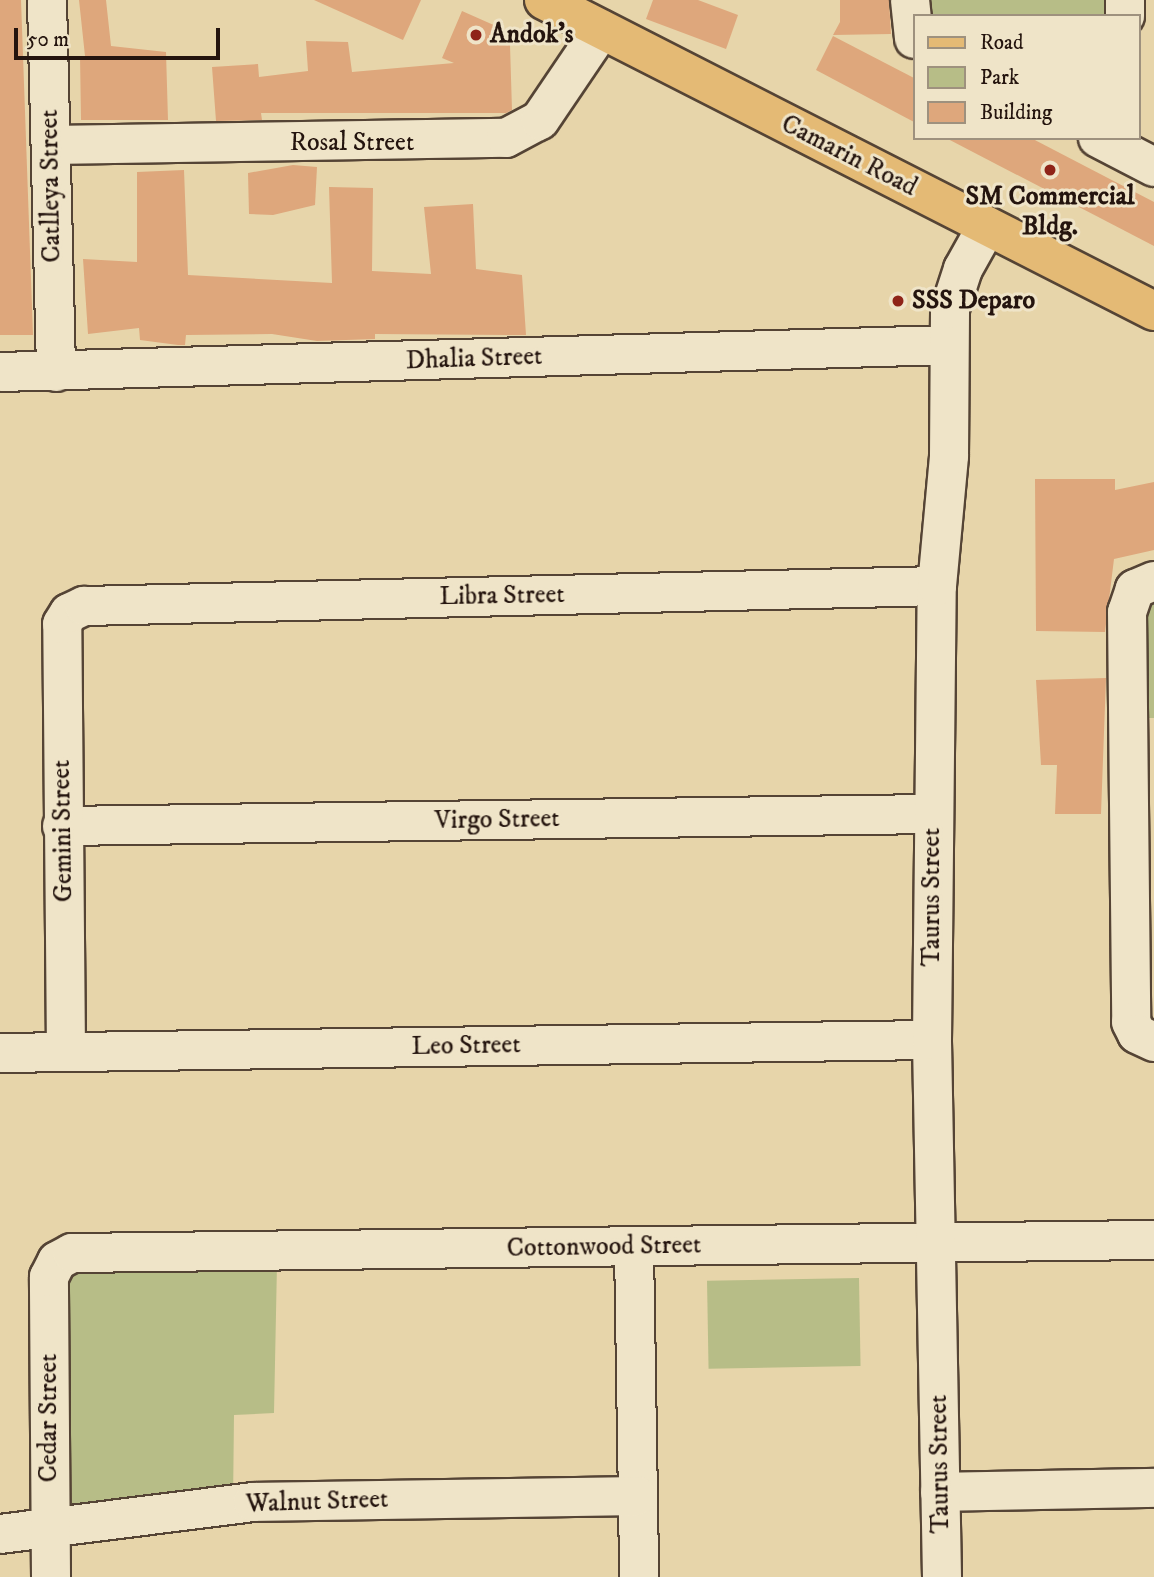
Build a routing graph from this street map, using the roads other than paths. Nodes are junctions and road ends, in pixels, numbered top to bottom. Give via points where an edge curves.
1 (47, 0) edge
2 (544, 0) edge
3 (910, 0) edge
4 (912, 20) edge
5 (601, 30) junction
6 (51, 145) junction
7 (987, 226) junction
8 (1154, 311) edge
9 (948, 345) junction
10 (0, 372) edge
11 (56, 372) junction
12 (1154, 581) edge
13 (937, 586) junction
14 (69, 613) joint
15 (932, 814) junction
16 (62, 826) junction
17 (932, 1040) junction
18 (1154, 1042) edge
19 (66, 1051) junction
20 (0, 1053) edge
21 (1154, 1240) edge
22 (936, 1243) junction
23 (635, 1247) junction
24 (57, 1261) joint
25 (1154, 1488) edge
26 (940, 1492) junction
27 (636, 1496) junction
28 (49, 1529) junction
29 (0, 1534) edge
30 (51, 1577) edge
31 (639, 1577) edge
32 (942, 1577) edge

1 - 6 street, Catlleya Street
2 - 5 main road, Camarin Road
3 - 4 street
5 - 6 street, Rosal Street via 540,120 506,138
5 - 7 main road, Camarin Road
6 - 11 street, Catlleya Street
7 - 8 main road, Camarin Road
7 - 9 street, Taurus Street via 963,270 950,309
9 - 11 street, Dhalia Street
9 - 13 street, Taurus Street via 949,456
10 - 11 street, Dhalia Street
12 - 18 street via 1135,589 1126,612 1130,1022 1137,1034
13 - 14 street, Libra Street via 84,606
13 - 15 street, Taurus Street
14 - 16 street, Gemini Street via 62,624
15 - 16 street, Virgo Street
15 - 17 street, Taurus Street
16 - 19 street, Gemini Street
17 - 19 street, Leo Street
17 - 22 street, Taurus Street
19 - 20 street, Leo Street
21 - 22 street, Cottonwood Street
22 - 23 street, Cottonwood Street
22 - 26 street, Taurus Street
23 - 24 street, Cottonwood Street via 72,1253
23 - 27 street
24 - 28 street, Cedar Street via 49,1277
25 - 26 street
26 - 32 street, Taurus Street
27 - 28 street, Walnut Street via 253,1502
27 - 31 street
28 - 29 street, Walnut Street
28 - 30 street, Cedar Street

